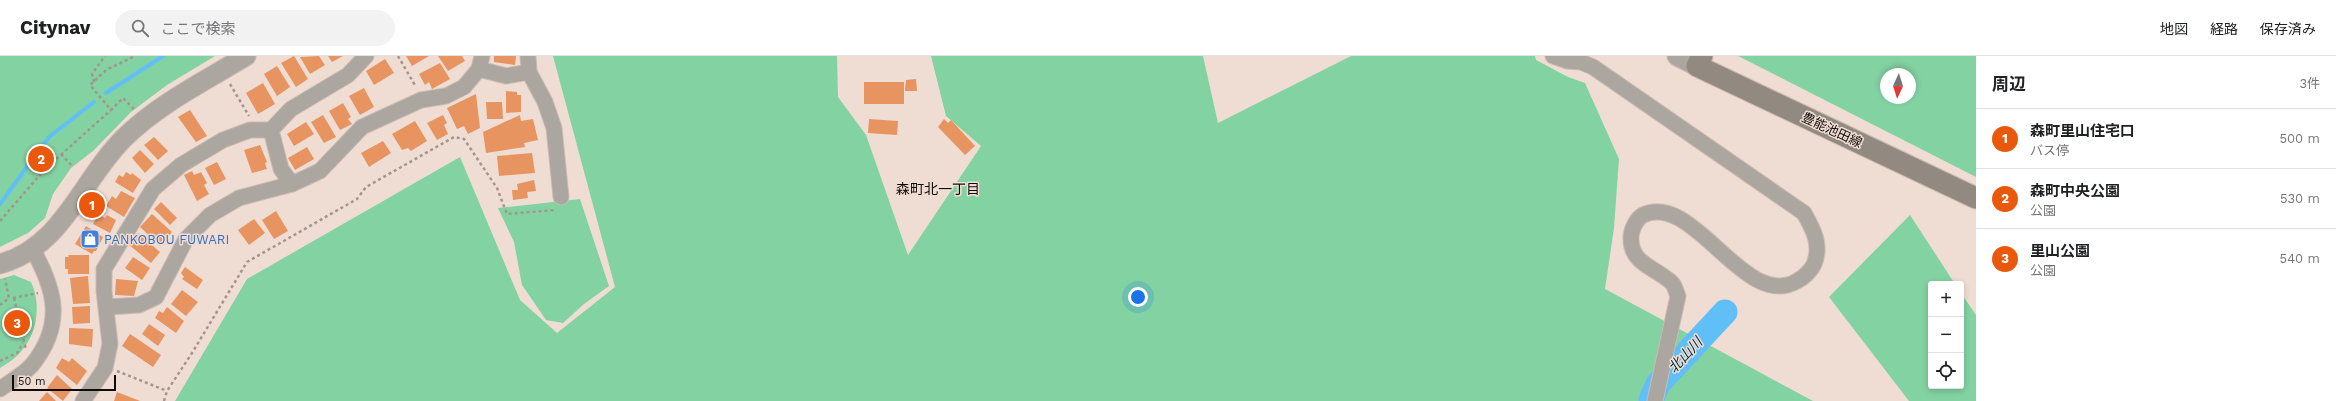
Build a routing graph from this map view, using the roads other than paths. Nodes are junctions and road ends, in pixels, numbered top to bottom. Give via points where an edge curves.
1 (246, 56) edge
2 (366, 56) edge
3 (528, 56) edge
4 (1553, 56) edge
5 (1677, 56) edge
6 (1700, 61) edge
7 (481, 62) edge
8 (529, 72) junction
9 (264, 130) junction
10 (292, 184) junction
11 (561, 196) road end
12 (1976, 198) edge
13 (33, 250) junction
14 (2, 270) edge
15 (107, 307) junction
16 (0, 389) edge
17 (83, 401) edge
18 (1655, 401) edge

1 - 13 street via 166,104 125,137 98,168 59,226
2 - 9 street via 348,75 292,109
3 - 8 street
4 - 18 street via 1567,62 1581,62 1593,67 1804,214 1815,231 1818,250 1814,265 1803,278 1792,285 1776,285 1762,282 1746,272 1670,213 1653,211 1641,216 1633,226 1630,239 1634,254 1643,264 1673,283 1678,296
5 - 6 street
6 - 12 main road, 豊能池田線
7 - 8 street via 506,76
7 - 10 street via 464,87 446,96 424,99 362,127 320,171
8 - 11 street via 545,102 554,128
9 - 10 street via 281,170
9 - 15 street via 250,130 224,140 180,166 153,189 104,269
10 - 15 street via 239,198 210,215 186,239 156,297 139,305
13 - 14 street
13 - 16 street via 51,289 55,314 48,340 32,366
15 - 17 street via 110,344 105,367

